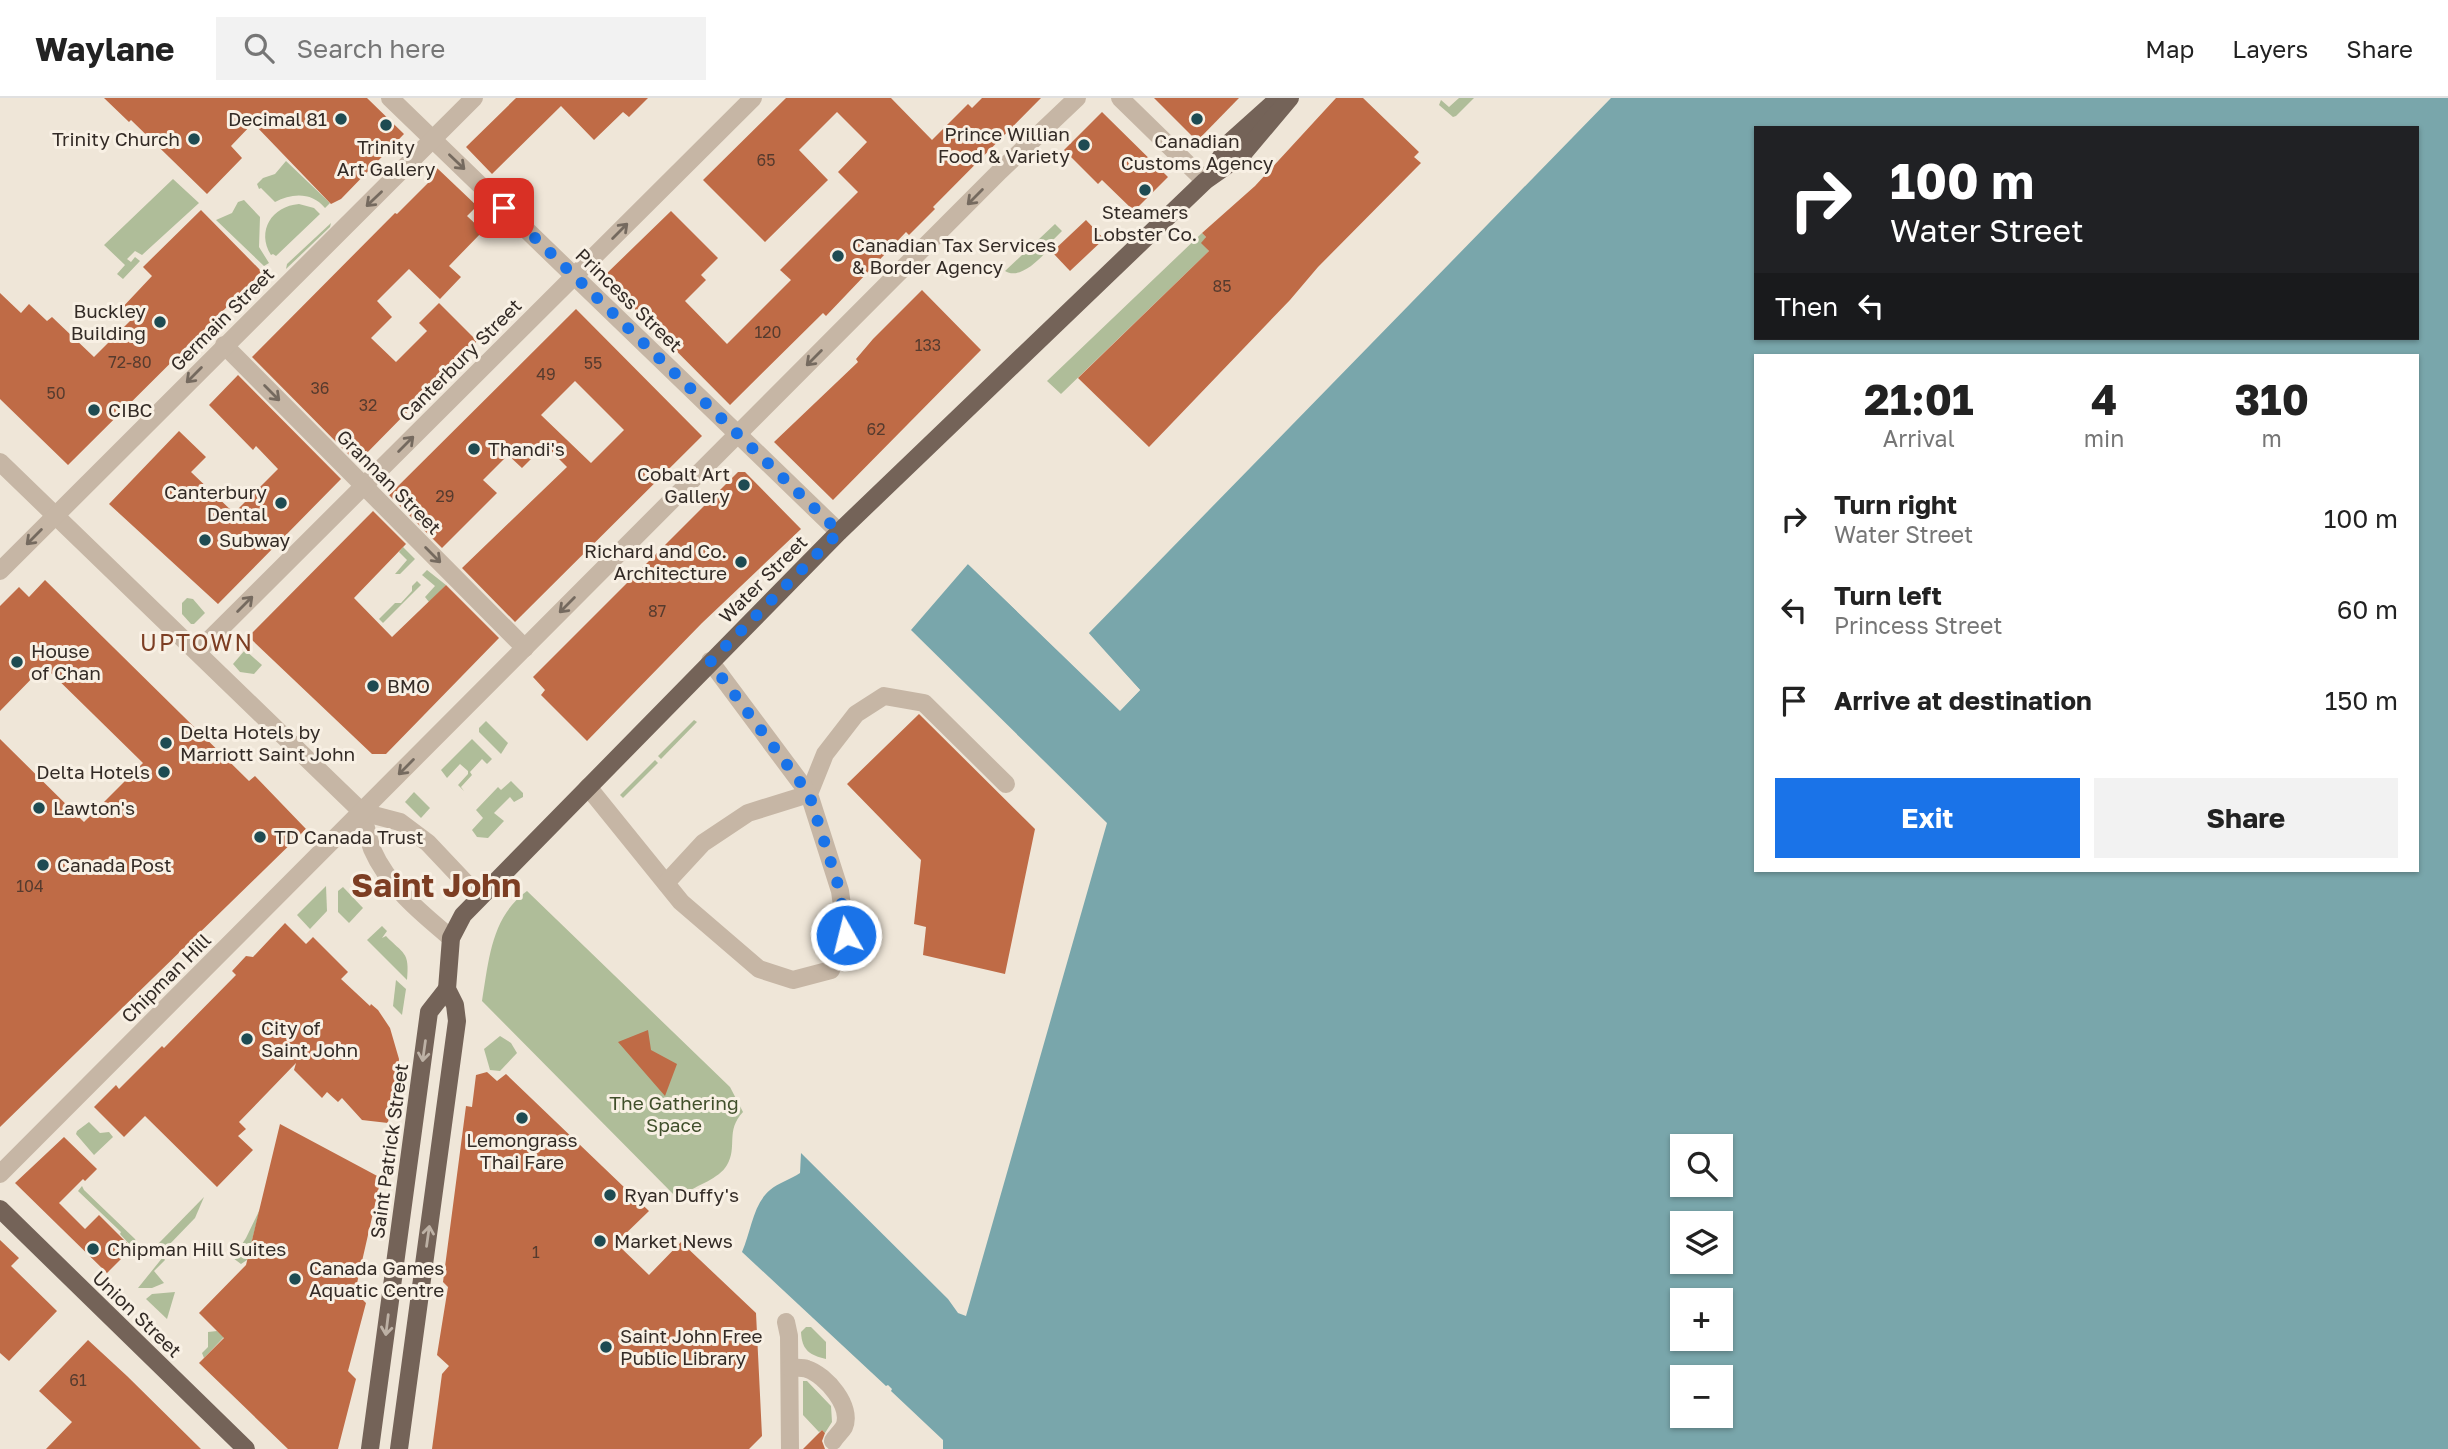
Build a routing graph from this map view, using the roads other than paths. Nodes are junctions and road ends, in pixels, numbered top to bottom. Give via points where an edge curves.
1 (390, 98) edge
2 (474, 98) edge
3 (754, 98) edge
4 (1077, 98) edge
5 (1120, 98) edge
6 (1279, 98) edge
7 (1290, 98) edge
8 (434, 140) junction
9 (1205, 181) junction
10 (574, 276) junction
11 (224, 345) junction
12 (738, 434) junction
13 (0, 462) edge
14 (364, 486) junction
15 (55, 516) junction
16 (839, 532) junction
17 (0, 571) edge
18 (525, 648) junction
19 (197, 652) junction
20 (710, 662) junction
21 (1006, 783) dead end
22 (588, 787) junction
23 (809, 794) junction
24 (362, 812) junction
25 (666, 883) junction
26 (480, 897) junction
27 (451, 938) junction
28 (447, 989) junction
29 (0, 1174) edge
30 (0, 1209) edge
31 (786, 1322) dead end
32 (790, 1368) junction
33 (833, 1440) dead end
34 (246, 1449) edge
35 (370, 1449) edge
36 (399, 1449) edge
37 (790, 1449) edge

1 - 8 street, Princess Street
2 - 8 street, Germain Street
10 -> 3 street, Canterbury Street
4 -> 12 street, Chipman Hill
5 - 9 street
6 - 9 main road, Water Street via 1230,142
7 - 9 main road, Water Street via 1242,155
8 -> 10 street, Princess Street
8 -> 11 street, Germain Street
9 - 16 main road, Water Street
10 - 12 street, Princess Street
14 -> 10 street, Canterbury Street
11 -> 14 street, Grannan Street
11 -> 15 street, Germain Street
12 - 16 street, Princess Street
12 -> 18 street, Chipman Hill
13 - 15 street
14 -> 18 street, Grannan Street
19 -> 14 street, Canterbury Street
15 -> 17 street, Germain Street
15 - 19 street
16 - 20 main road, Water Street
18 -> 24 street, Chipman Hill
19 - 24 street
20 - 22 main road, Water Street
20 - 23 street
21 - 23 street via 924,703 884,696 856,714 825,754
22 - 25 street
22 - 26 main road, Water Street
23 - 25 street via 748,813 703,843
23 - 25 street via 840,891 846,935 831,970 793,980 759,969
24 - 26 street via 400,822 428,843
24 - 27 street via 383,869 399,891
24 - 29 street, Chipman Hill
26 - 27 main road, Water Street
27 - 28 main road, Saint Patrick Street
28 -> 35 main road, Saint Patrick Street via 429,1012
36 -> 28 main road, Saint Patrick Street via 457,1021
30 - 34 main road, Union Street
31 - 32 street
32 - 33 street via 816,1373 844,1404 845,1425
32 - 37 street

